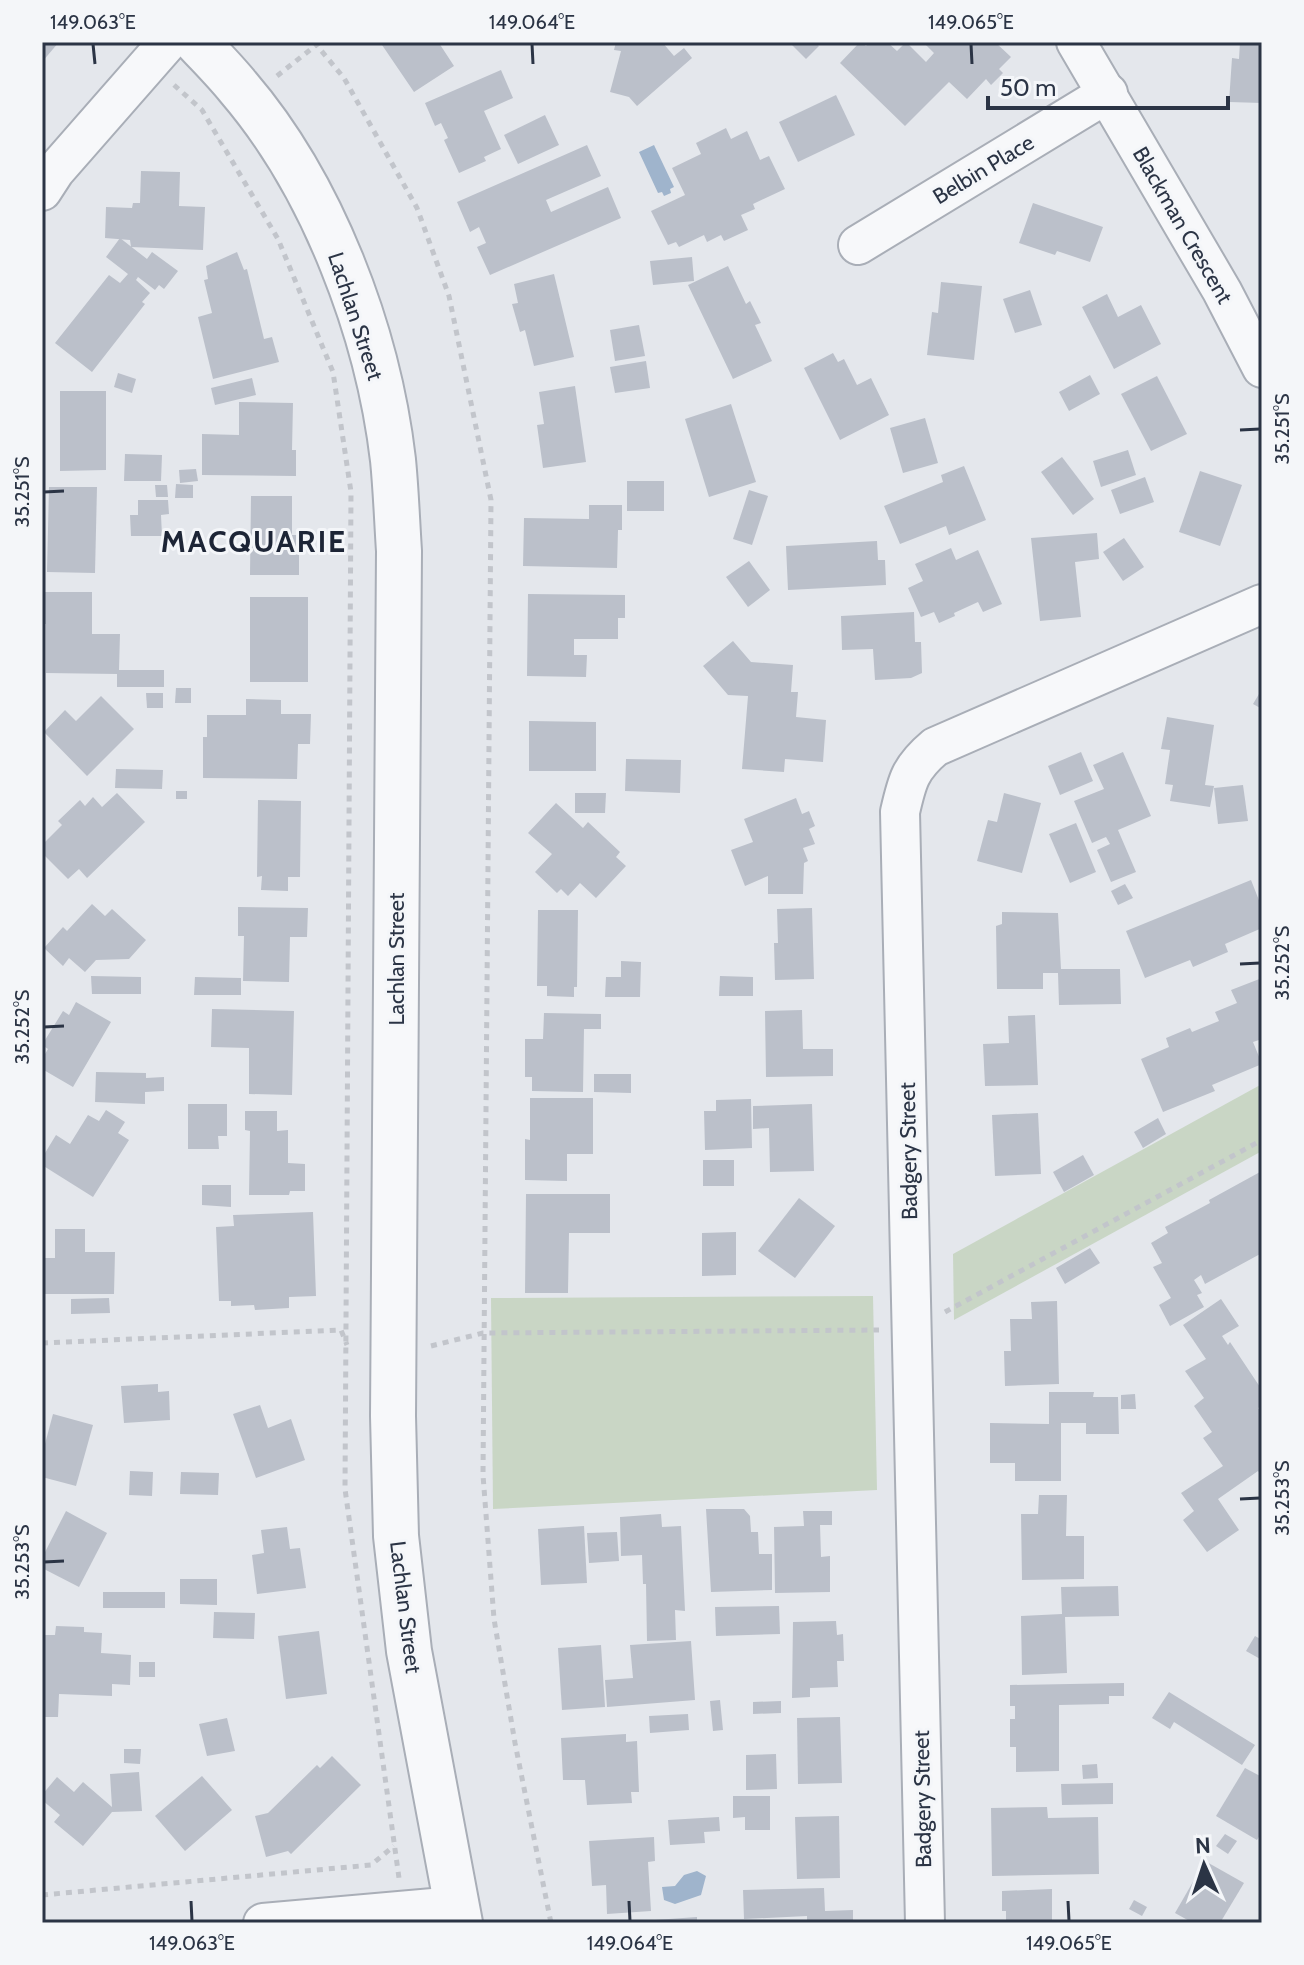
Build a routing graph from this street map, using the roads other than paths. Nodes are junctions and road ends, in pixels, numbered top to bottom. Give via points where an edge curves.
1 (168, 42) edge
2 (197, 42) edge
3 (1076, 42) edge
4 (1108, 93) junction
5 (42, 191) edge
6 (858, 245) dead end
7 (1262, 368) edge
8 (1262, 604) edge
9 (458, 1914) edge
10 (263, 1923) edge
11 (925, 1923) edge

1 - 5 street
2 - 9 street, Lachlan Street via 247,98 290,159 331,238 375,368 392,459 399,551 396,1536 409,1651
3 - 4 street, Blackman Crescent
4 - 6 street, Belbin Place
4 - 7 street, Blackman Crescent
8 - 11 street, Badgery Street via 935,747 908,779 900,812
9 - 10 street

